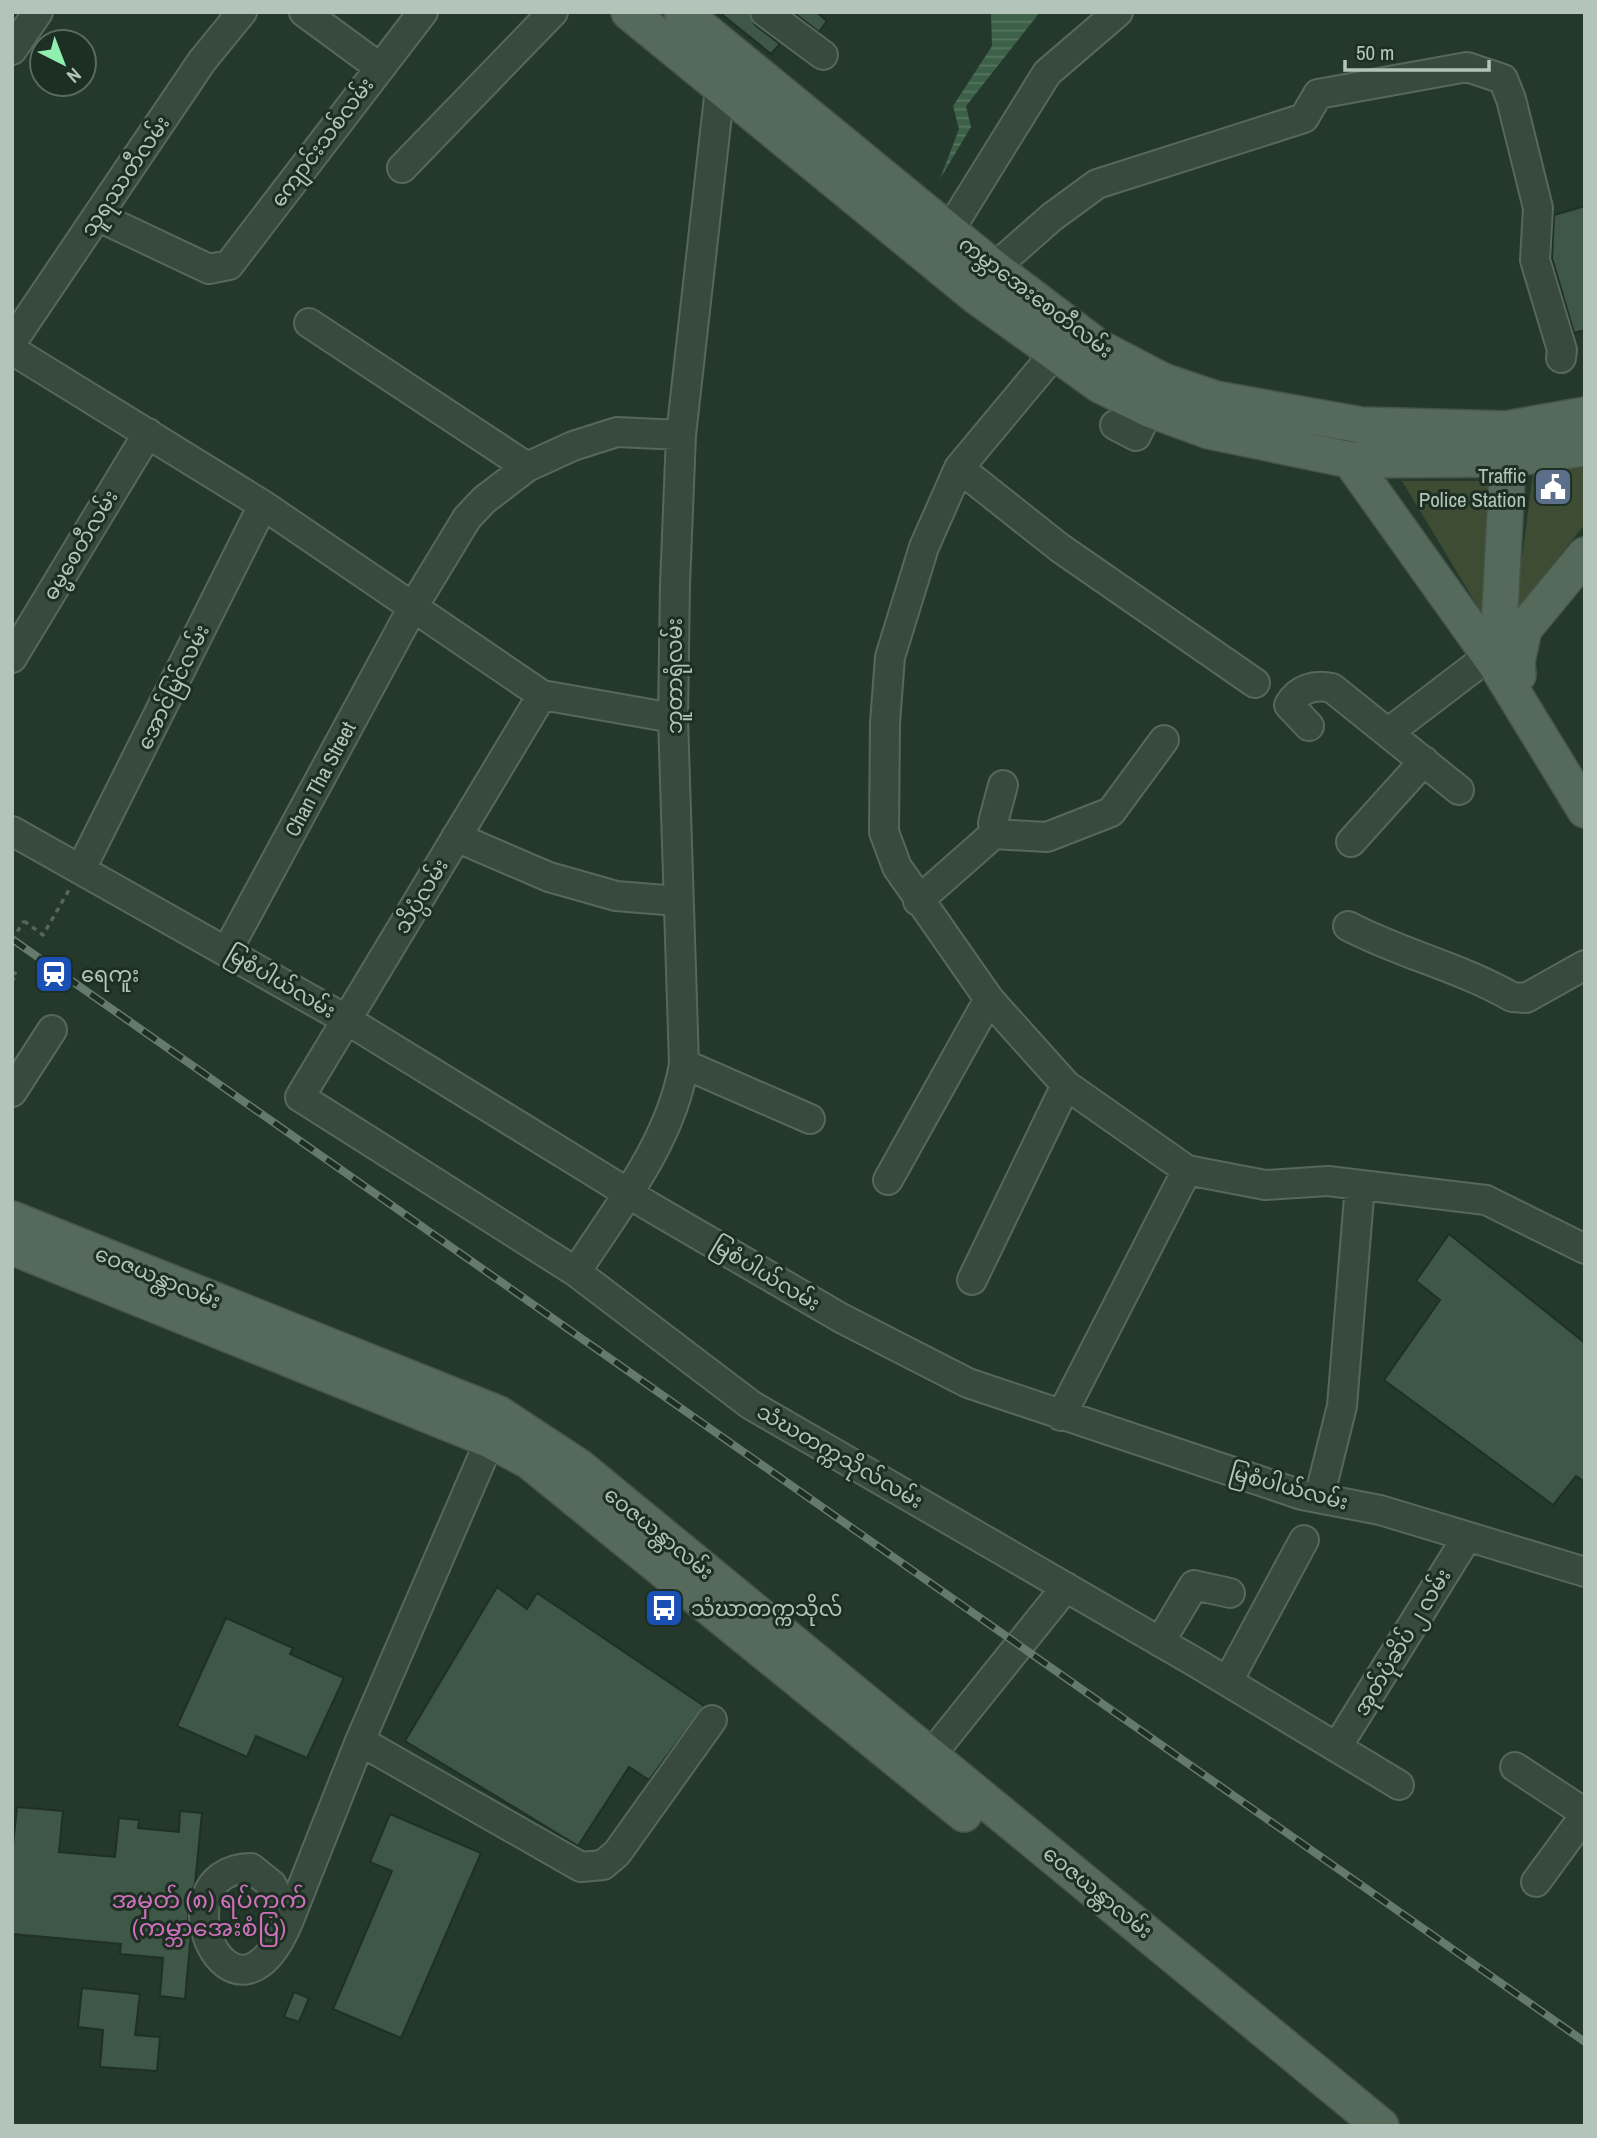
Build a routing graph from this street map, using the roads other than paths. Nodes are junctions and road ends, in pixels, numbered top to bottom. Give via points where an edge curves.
1 (38, 12) edge
2 (242, 12) edge
3 (304, 12) edge
4 (424, 12) edge
5 (552, 12) edge
6 (629, 12) edge
7 (682, 12) edge
8 (765, 12) edge
9 (1118, 12) edge
10 (12, 50) edge
11 (823, 55) dead end
12 (379, 67) junction
13 (730, 74) junction
14 (402, 168) dead end
15 (99, 217) junction
16 (940, 245) junction
17 (994, 268) junction
18 (309, 323) dead end
19 (1063, 341) junction
20 (12, 342) edge
21 (12, 350) edge
22 (1561, 358) dead end
23 (1149, 409) junction
24 (1585, 415) edge
25 (1115, 425) dead end
26 (149, 433) junction
27 (681, 435) junction
28 (1507, 444) junction
29 (1585, 448) edge
30 (1350, 460) junction
31 (527, 467) junction
32 (960, 468) junction
33 (263, 505) junction
34 (1585, 555) edge
35 (412, 607) junction
36 (12, 658) edge
37 (1494, 661) junction
38 (1255, 683) dead end
39 (542, 695) junction
40 (1520, 703) junction
41 (673, 718) junction
42 (1309, 726) dead end
43 (1389, 732) junction
44 (1164, 740) dead end
45 (1424, 761) junction
46 (1003, 785) dead end
47 (1459, 790) dead end
48 (1585, 810) edge
49 (12, 831) edge
50 (994, 834) junction
51 (456, 837) junction
52 (1351, 842) dead end
53 (81, 869) junction
54 (677, 901) junction
55 (918, 901) junction
56 (1348, 926) dead end
57 (227, 951) junction
58 (1585, 965) edge
59 (989, 999) junction
60 (347, 1020) junction
61 (52, 1030) dead end
62 (684, 1064) junction
63 (1066, 1085) junction
64 (12, 1092) edge
65 (300, 1097) joint
66 (810, 1119) dead end
67 (1187, 1170) junction
68 (888, 1181) dead end
69 (1360, 1185) junction
70 (628, 1192) junction
71 (12, 1219) edge
72 (12, 1247) edge
73 (1585, 1249) edge
74 (576, 1272) junction
75 (972, 1280) dead end
76 (1061, 1416) junction
77 (490, 1440) junction
78 (1319, 1498) junction
79 (1467, 1537) junction
80 (1304, 1540) dead end
81 (1585, 1572) edge
82 (1066, 1587) junction
83 (1230, 1593) dead end
84 (1160, 1642) junction
85 (1228, 1681) junction
86 (712, 1720) dead end
87 (360, 1741) junction
88 (1338, 1747) junction
89 (923, 1765) junction
90 (1515, 1767) dead end
91 (1399, 1785) dead end
92 (1585, 1814) edge
93 (1536, 1882) dead end
94 (289, 1920) dead end
95 (1348, 2126) edge
96 (1381, 2126) edge

1 - 10 street
2 - 15 street, သူရဿတီလမ်း via 202,61
3 - 12 street
4 - 12 street, ကျောင်းသစ်လမ်း
5 - 14 street
6 - 13 main road, ကမ္ဘာအေးစေတီလမ်း
7 - 13 main road, ကမ္ဘာအေးစေတီလမ်း
8 - 11 street
9 - 16 street via 1047,73
12 - 15 street, ကျောင်းသစ်လမ်း via 229,265 209,268
13 - 16 main road, ကမ္ဘာအေးစေတီလမ်း
13 - 27 street, ဘူတာရုံလမ်း
15 - 20 street, သူရဿတီလမ်း
16 - 17 main road, ကမ္ဘာအေးစေတီလမ်း
16 - 19 main road, ကမ္ဘာအေးစေတီလမ်း
17 - 19 main road, ကမ္ဘာအေးစေတီလမ်း
17 - 22 street via 1097,184 1304,118 1318,94 1467,67 1503,79 1511,99 1538,208 1535,260
18 - 31 street
19 - 23 main road, ကမ္ဘာအေးစေတီလမ်း via 1100,385
19 - 28 main road, ကမ္ဘာအေးစေတီလမ်း via 1098,347 1163,382 1216,398 1361,425
19 - 32 street
21 - 26 street
23 - 25 street via 1136,436
23 - 30 main road, ကမ္ဘာအေးစေတီလမ်း via 1209,431
24 - 28 main road, ကမ္ဘာအေးစေတီလမ်း
26 - 33 street
26 - 36 street, ဓမ္မစေတီလမ်း
27 - 31 street, Chan Tha Street via 617,432
27 - 41 street, ဘူတာရုံလမ်း
28 - 29 main road, ကမ္ဘာအေးစေတီလမ်း
28 - 30 main road, ကမ္ဘာအေးစေတီလမ်း
28 - 37 main road
30 - 37 main road
31 - 35 street, Chan Tha Street via 467,518
32 - 38 street via 1060,548
32 - 55 street via 924,547 890,657 884,832 897,867
33 - 35 street
33 - 53 street, အောင်မြင်လမ်း
34 - 40 main road via 1524,629 1517,661
35 - 39 street
35 - 57 street, Chan Tha Street
37 - 40 main road
37 - 43 street
39 - 41 street
39 - 51 street, သိပ္ပံလမ်း
40 - 48 main road
41 - 54 street, ဘူတာရုံလမ်း
42 - 43 street via 1289,705 1295,695 1318,685 1348,698
43 - 45 street
44 - 50 street via 1111,812 1047,837
45 - 47 street
45 - 52 street
46 - 50 street
49 - 53 street, မြစံပါယ်လမ်း
50 - 55 street
51 - 54 street via 549,877 616,895
51 - 60 street, သိပ္ပံလမ်း
53 - 57 street, မြစံပါယ်လမ်း
54 - 62 street, ဘူတာရုံလမ်း
55 - 59 street
56 - 58 street via 1512,998 1526,998
57 - 60 street, မြစံပါယ်လမ်း
59 - 63 street
59 - 68 street
60 - 65 street, သိပ္ပံလမ်း
60 - 70 street, မြစံပါယ်လမ်း
61 - 64 street
62 - 66 street
62 - 70 street, ဘူတာရုံလမ်း via 666,1128
63 - 67 street
63 - 75 street
65 - 74 street, သံဃတက္ကသိုလ်လမ်း
67 - 69 street via 1265,1185 1328,1181
67 - 76 street
69 - 73 street via 1486,1200
69 - 78 street via 1342,1406
70 - 74 street, ဘူတာရုံလမ်း
70 - 76 street, မြစံပါယ်လမ်း via 841,1318 968,1383
71 - 89 main road, ဝေဇယန္တာလမ်း via 499,1414 578,1466
72 - 77 main road, ဝေဇယန္တာလမ်း
74 - 82 street, သံဃတက္ကသိုလ်လမ်း via 751,1405
76 - 78 street, မြစံပါယ်လမ်း
77 - 87 street
77 - 89 main road, ဝေဇယန္တာလမ်း via 568,1490
78 - 79 street, မြစံပါယ်လမ်း via 1380,1510
79 - 81 street, မြစံပါယ်လမ်း
79 - 88 street, အုတ်ပုံဆိပ် ၂ လမ်း
80 - 85 street
82 - 84 street, သံဃတက္ကသိုလ်လမ်း
82 - 89 street
83 - 84 street via 1194,1585
84 - 85 street, သံဃတက္ကသိုလ်လမ်း
85 - 88 street, သံဃတက္ကသိုလ်လမ်း
86 - 87 street via 617,1853 593,1868 545,1849
87 - 94 street
88 - 91 street, သံဃတက္ကသိုလ်လမ်း
89 - 95 main road, ဝေဇယန္တာလမ်း
89 - 96 main road, ဝေဇယန္တာလမ်း
90 - 92 street
92 - 93 street

